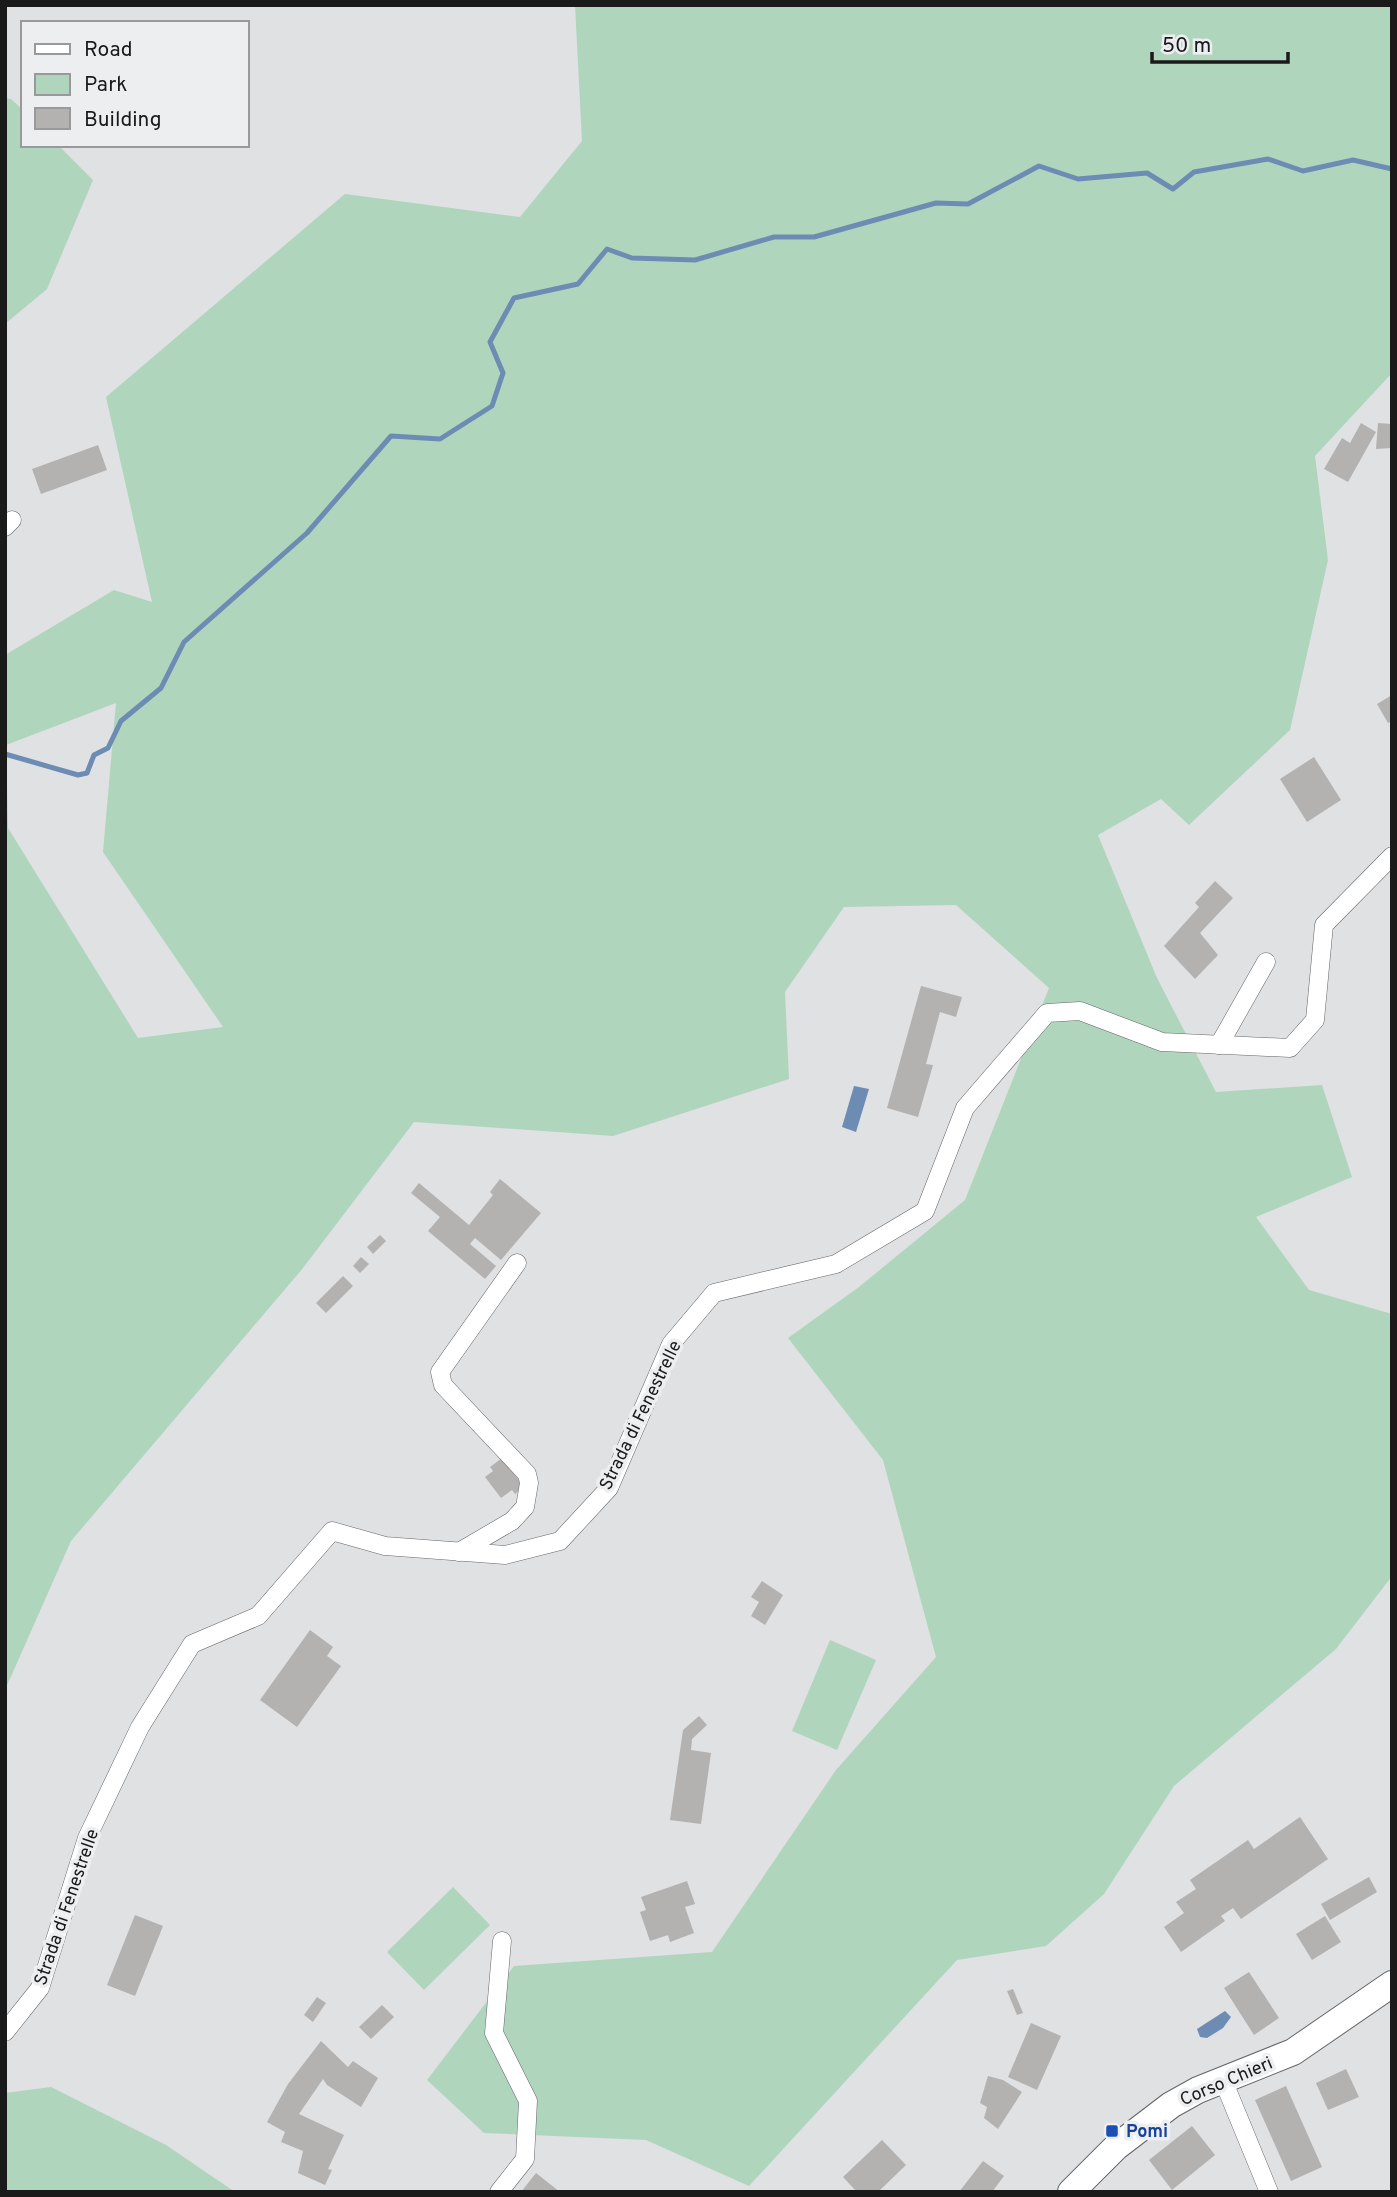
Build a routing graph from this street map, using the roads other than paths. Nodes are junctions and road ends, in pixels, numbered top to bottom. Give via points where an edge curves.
1 (1392, 856) edge
2 (1266, 962) dead end
3 (1219, 1045) junction
4 (517, 1263) dead end
5 (459, 1552) junction
6 (502, 1941) dead end
7 (1392, 1984) edge
8 (5, 2032) edge
9 (1223, 2080) junction
10 (499, 2192) edge
11 (1071, 2192) edge
12 (1269, 2192) edge

1 - 3 street, Strada di Fenestrelle via 1324,925 1315,1020 1290,1048
2 - 3 street
3 - 5 street, Strada di Fenestrelle via 1162,1042 1080,1011 1047,1013 965,1108 925,1211 836,1264 714,1293 671,1344 609,1488 560,1541 505,1555
4 - 5 street via 440,1372 443,1385 527,1475 529,1496 512,1521
5 - 8 street, Strada di Fenestrelle via 385,1546 332,1531 258,1616 192,1644 140,1727 87,1838 40,1988
6 - 10 street via 494,2033 528,2101 525,2159
7 - 9 main road, Corso Chieri via 1293,2052
9 - 11 main road, Corso Chieri via 1152,2117
9 - 12 street

